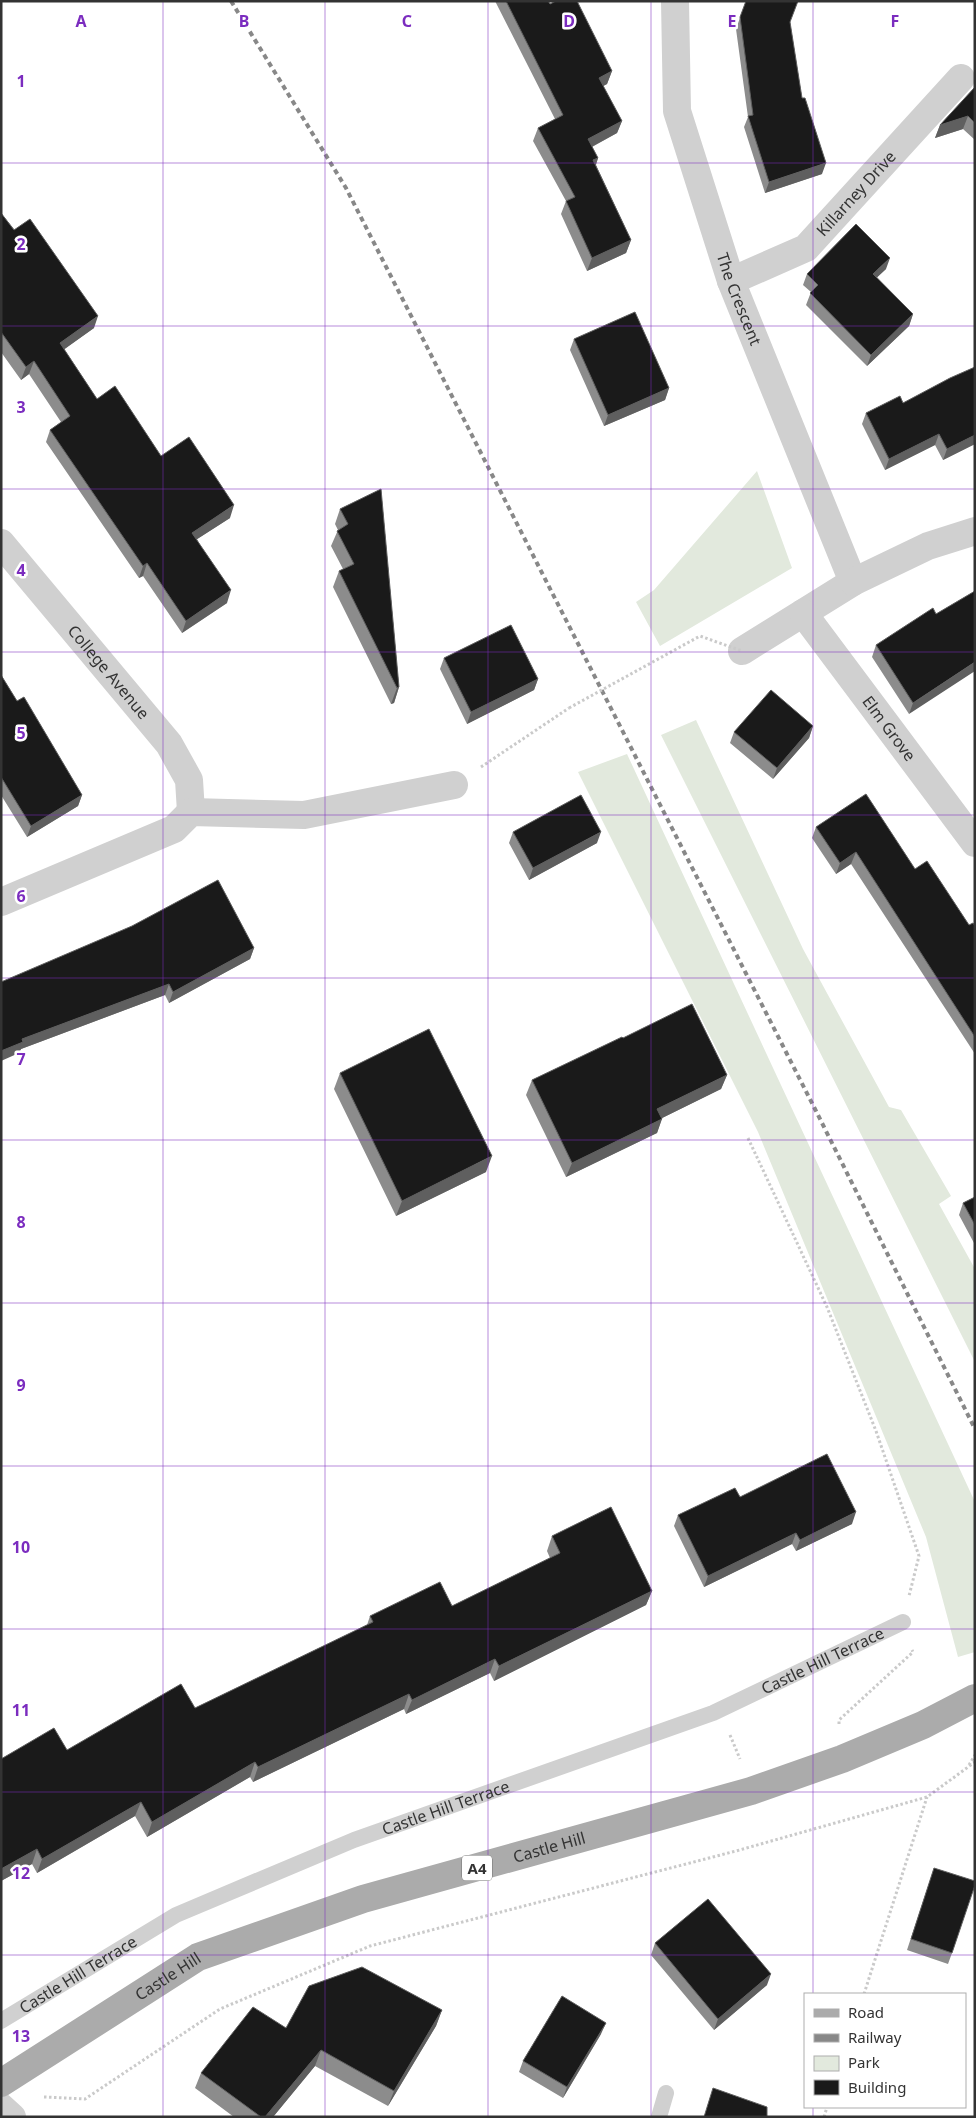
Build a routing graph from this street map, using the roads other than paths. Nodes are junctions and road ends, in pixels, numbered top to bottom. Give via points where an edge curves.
1 (675, 1) edge
2 (961, 78) dead end
3 (731, 281) junction
4 (975, 531) edge
5 (1, 543) edge
6 (854, 582) junction
7 (803, 613) junction
8 (742, 651) road end
9 (454, 786) road end
10 (191, 812) junction
11 (975, 843) edge
12 (1, 902) edge
13 (903, 1622) road end
14 (975, 1698) edge
15 (1, 2021) edge
16 (1, 2084) edge
17 (666, 2093) dead end
18 (1, 2107) edge
19 (12, 2117) edge
20 (659, 2117) edge

1 - 3 street, The Crescent via 677,111
2 - 3 street, Killarney Drive via 806,248
3 - 6 street, The Crescent
4 - 6 street via 928,546
5 - 10 street, College Avenue via 170,744 189,780
6 - 7 street
7 - 8 street
7 - 11 street, Elm Grove
9 - 10 street via 304,815
10 - 12 street via 174,830
13 - 15 lane, Castle Hill Terrace via 713,1713 354,1840 176,1915
14 - 16 main road, Castle Hill / A4 via 923,1725 842,1759 751,1791 363,1899 198,1957
17 - 20 lane
18 - 19 street

